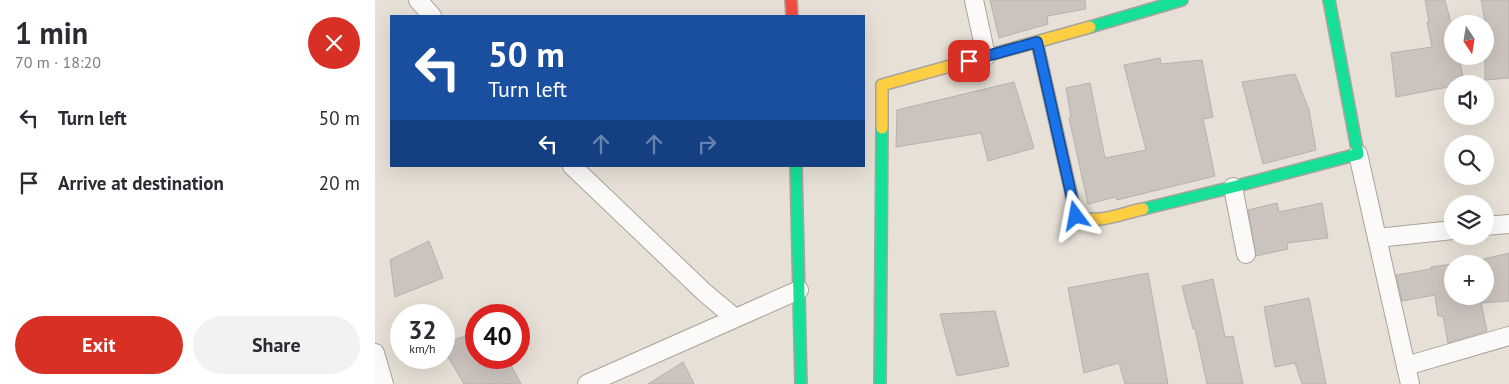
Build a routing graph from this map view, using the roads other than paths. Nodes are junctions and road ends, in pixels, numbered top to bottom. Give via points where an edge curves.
1 (417, 0) edge
2 (791, 0) edge
3 (974, 0) edge
4 (1182, 0) edge
5 (1329, 0) edge
6 (431, 15) edge
7 (792, 15) edge
8 (1037, 42) junction
9 (986, 56) junction
10 (1358, 154) junction
11 (573, 167) edge
12 (796, 167) edge
13 (1233, 187) junction
14 (1509, 224) edge
15 (1494, 225) edge
16 (1444, 231) edge
17 (1377, 238) junction
18 (1246, 254) dead end
19 (799, 290) junction
20 (735, 318) junction
21 (1509, 336) edge
22 (375, 353) edge
23 (1406, 366) junction
24 (384, 384) edge
25 (587, 384) edge
26 (801, 384) edge
27 (880, 384) edge
28 (1410, 384) edge

1 - 6 street
2 - 7 street
3 - 9 street
4 - 8 street
5 - 10 street
8 - 9 street
8 - 13 street via 1076,216 1085,220 1103,218
9 - 27 street via 882,85
10 - 13 street
10 - 17 street
11 - 20 street
12 - 19 street
13 - 18 street
14 - 15 street
16 - 17 street
17 - 23 street
19 - 20 street
19 - 26 street
20 - 25 street
21 - 23 street
22 - 24 street
23 - 28 street

